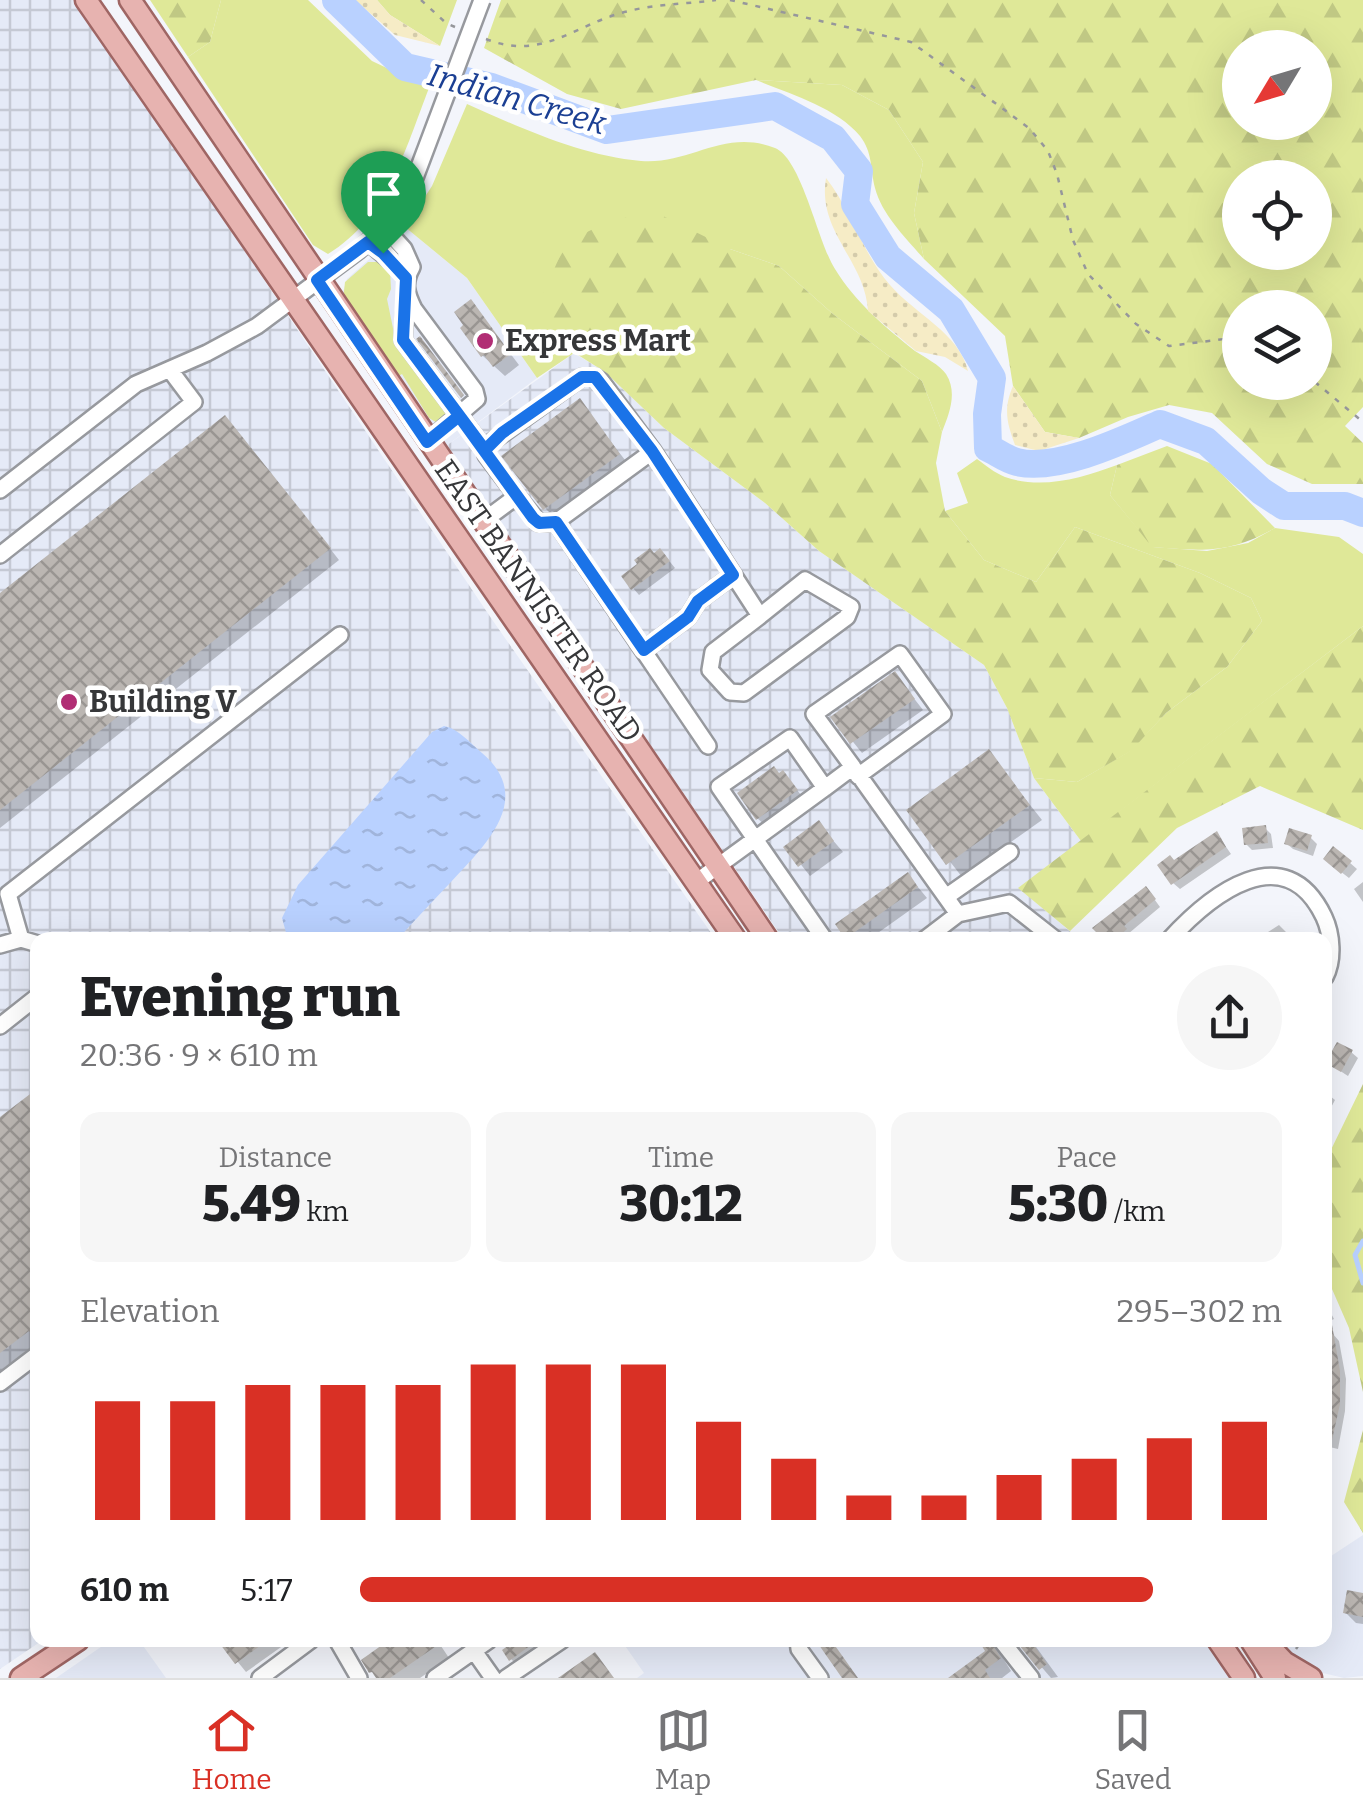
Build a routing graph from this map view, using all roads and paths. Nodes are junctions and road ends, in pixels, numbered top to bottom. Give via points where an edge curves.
1 (86, 0) edge
2 (130, 0) edge
3 (421, 0) edge
4 (482, 0) edge
5 (716, 0) edge
6 (730, 0) edge
7 (463, 30) dead end
8 (480, 37) dead end
9 (384, 227) junction
10 (368, 242) junction
11 (317, 280) junction
12 (406, 286) junction
13 (293, 299) junction
14 (1222, 339) edge
15 (170, 370) junction
16 (1332, 396) edge
17 (459, 416) junction
18 (1363, 422) edge
19 (427, 442) junction
20 (485, 450) junction
21 (652, 451) junction
22 (0, 490) edge
23 (517, 496) junction
24 (482, 522) junction
25 (556, 522) junction
26 (0, 555) edge
27 (733, 575) junction
28 (760, 616) junction
29 (340, 635) dead end
30 (644, 650) junction
31 (708, 746) dead end
32 (856, 772) junction
33 (824, 788) junction
34 (755, 839) junction
35 (1010, 852) dead end
36 (717, 866) junction
37 (696, 882) junction
38 (946, 898) junction
39 (958, 914) junction
40 (730, 932) edge
41 (762, 932) edge
42 (819, 932) edge
43 (934, 932) edge
44 (1046, 932) edge
45 (1179, 932) edge
46 (1330, 932) edge
47 (30, 942) edge
48 (0, 945) edge
49 (30, 1002) edge
50 (0, 1026) edge
51 (30, 1360) edge
52 (0, 1383) edge
53 (68, 1647) edge
54 (302, 1647) edge
55 (341, 1647) edge
56 (480, 1647) edge
57 (552, 1647) edge
58 (798, 1647) edge
59 (1007, 1647) edge
60 (1223, 1647) edge
61 (1255, 1647) edge
62 (1270, 1647) edge
63 (474, 1651) junction
64 (21, 1678) edge
65 (260, 1678) edge
66 (359, 1678) edge
67 (435, 1678) edge
68 (493, 1678) edge
69 (506, 1678) edge
70 (820, 1678) edge
71 (1031, 1678) edge
72 (1244, 1678) edge
73 (1275, 1678) edge
74 (1310, 1678) edge

1 - 13 main road, EAST BANNISTER ROAD
2 - 11 main road, EAST BANNISTER ROAD
3 - 7 path
4 - 9 street, bridge via 410,191
5 - 8 path via 628,11 538,48
6 - 14 path via 910,42 1030,129 1057,174 1072,240 1088,274 1136,324 1168,346
9 - 10 street
9 - 12 street via 412,267
10 - 11 street
10 - 12 street via 396,266
11 - 13 street
11 - 19 main road, EAST BANNISTER ROAD
12 - 17 street via 403,340
12 - 17 street via 475,391 474,405
13 - 15 street via 257,326
13 - 37 main road, EAST BANNISTER ROAD
15 - 22 street via 136,384
15 - 26 street via 194,402
16 - 18 path
17 - 19 street
17 - 20 street
19 - 24 main road, EAST BANNISTER ROAD
20 - 21 street via 588,376 600,381
20 - 23 street
21 - 25 street
21 - 27 street
23 - 24 street
23 - 25 street via 539,523
24 - 36 main road, EAST BANNISTER ROAD
25 - 30 street
27 - 28 street
27 - 30 street
28 - 28 street via 713,652 710,670 730,692 744,693 847,617 851,607 805,580
29 - 47 street via 8,894
30 - 31 street
32 - 32 street via 814,714 900,654 944,714
32 - 33 street
32 - 38 street
33 - 34 street
33 - 34 street via 790,738 720,787
34 - 36 street
34 - 42 street
35 - 38 street
36 - 37 street
36 - 41 main road, EAST BANNISTER ROAD
37 - 40 main road, EAST BANNISTER ROAD
38 - 39 street
39 - 43 street
39 - 44 street via 1009,903
45 - 46 street via 1214,900 1267,876 1287,877 1309,894
47 - 48 street
49 - 50 street
51 - 52 street
53 - 64 main road
54 - 65 street
55 - 66 street
56 - 63 street
57 - 69 street
58 - 70 street
59 - 71 street
60 - 72 main road
61 - 73 main road
62 - 74 main road
63 - 67 street
63 - 68 street

